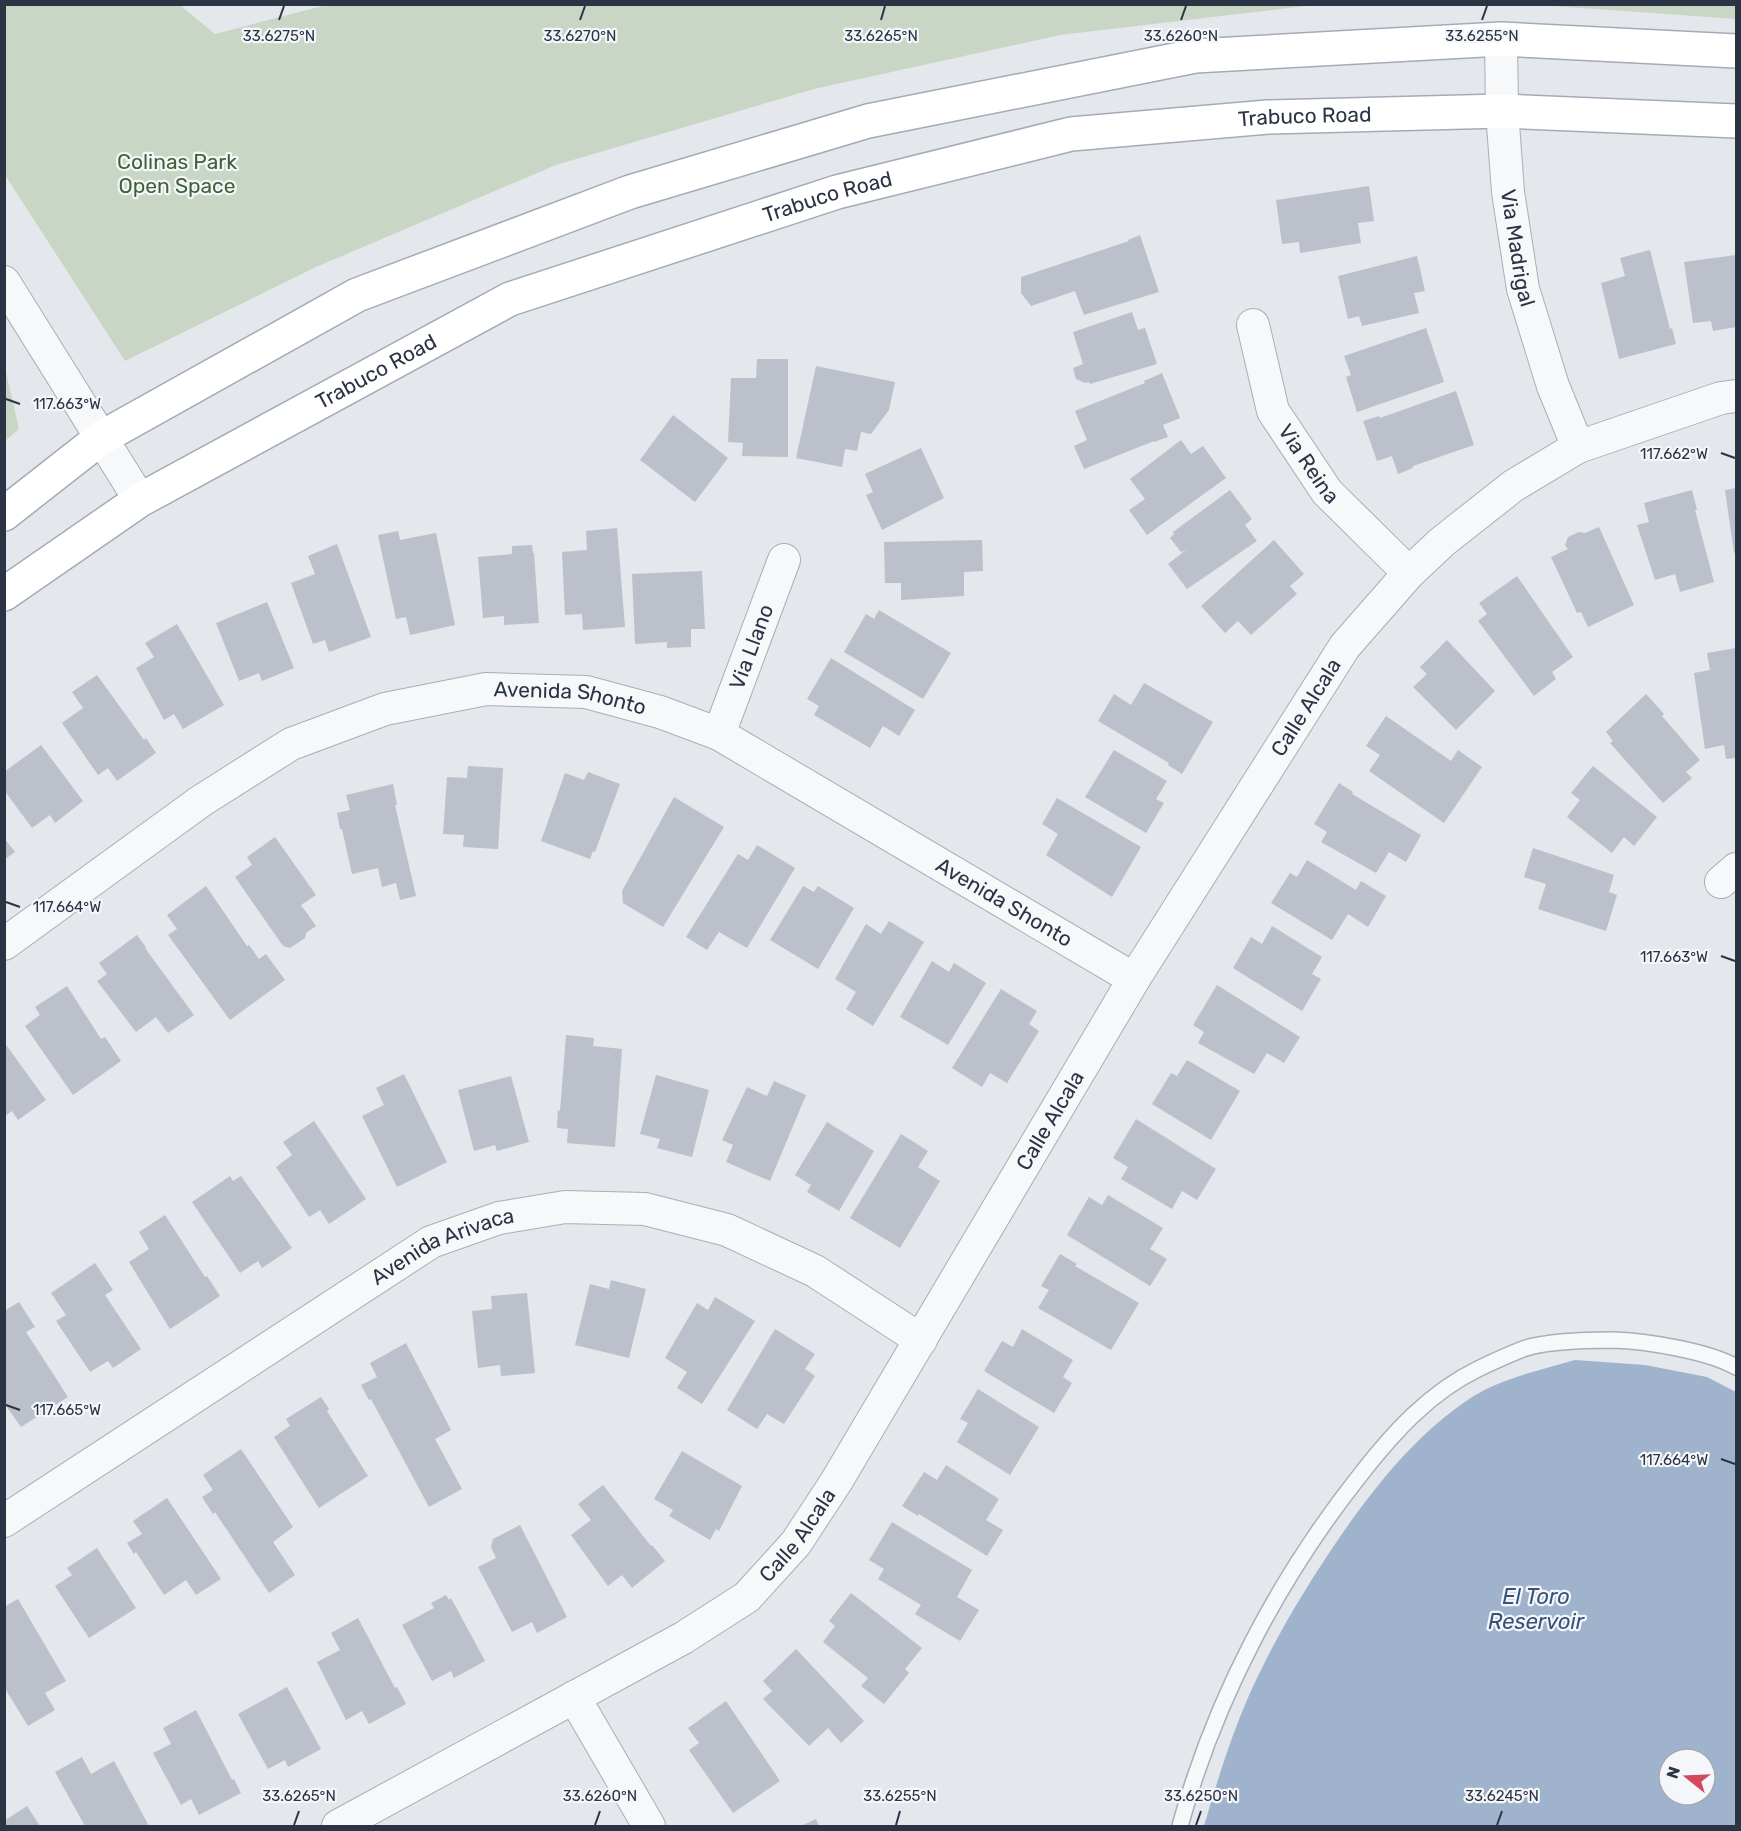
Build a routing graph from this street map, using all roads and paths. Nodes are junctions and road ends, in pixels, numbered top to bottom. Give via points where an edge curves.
1 (1501, 39) junction
2 (1737, 51) edge
3 (1502, 111) junction
4 (1737, 122) edge
5 (4, 282) edge
6 (1253, 326) dead end
7 (1737, 396) edge
8 (101, 438) junction
9 (1578, 447) junction
10 (140, 500) junction
11 (4, 514) edge
12 (784, 560) dead end
13 (1409, 573) junction
14 (4, 594) edge
15 (719, 734) junction
16 (4, 944) edge
17 (1134, 980) junction
18 (921, 1340) junction
19 (1737, 1367) edge
20 (4, 1521) edge
21 (574, 1697) junction
22 (338, 1827) edge
23 (649, 1827) edge
24 (1180, 1827) edge

1 - 2 main road
1 - 3 street, Via Madrigal
1 - 8 main road via 1195,56 868,121 630,192 357,295
3 - 4 main road, Trabuco Road
3 - 9 street, Via Madrigal via 1508,192 1523,289 1553,386
3 - 10 main road, Trabuco Road via 1268,117 1071,134 837,192 510,299
5 - 8 street
6 - 13 street, Via Reina via 1273,411 1328,492
7 - 9 street, Calle Alcala via 1710,401
8 - 10 street
8 - 11 main road
9 - 13 street, Calle Alcala via 1513,486
10 - 14 main road, Trabuco Road
12 - 15 street, Via Llano
13 - 17 street, Calle Alcala via 1345,646
15 - 16 street, Avenida Shonto via 660,712 586,692 486,689 385,709 291,744 201,801
15 - 17 street, Avenida Shonto
17 - 18 street, Calle Alcala
18 - 20 street, Avenida Arivaca via 814,1271 727,1230 645,1209 565,1207 499,1218 431,1242
18 - 21 street, Calle Alcala via 796,1544 747,1597 683,1638
19 - 24 lane via 1682,1349 1631,1341 1584,1340 1526,1348 1476,1369 1435,1395 1385,1443 1330,1512 1272,1604 1231,1686 1193,1778
21 - 22 street, Calle Alcala
21 - 23 street

